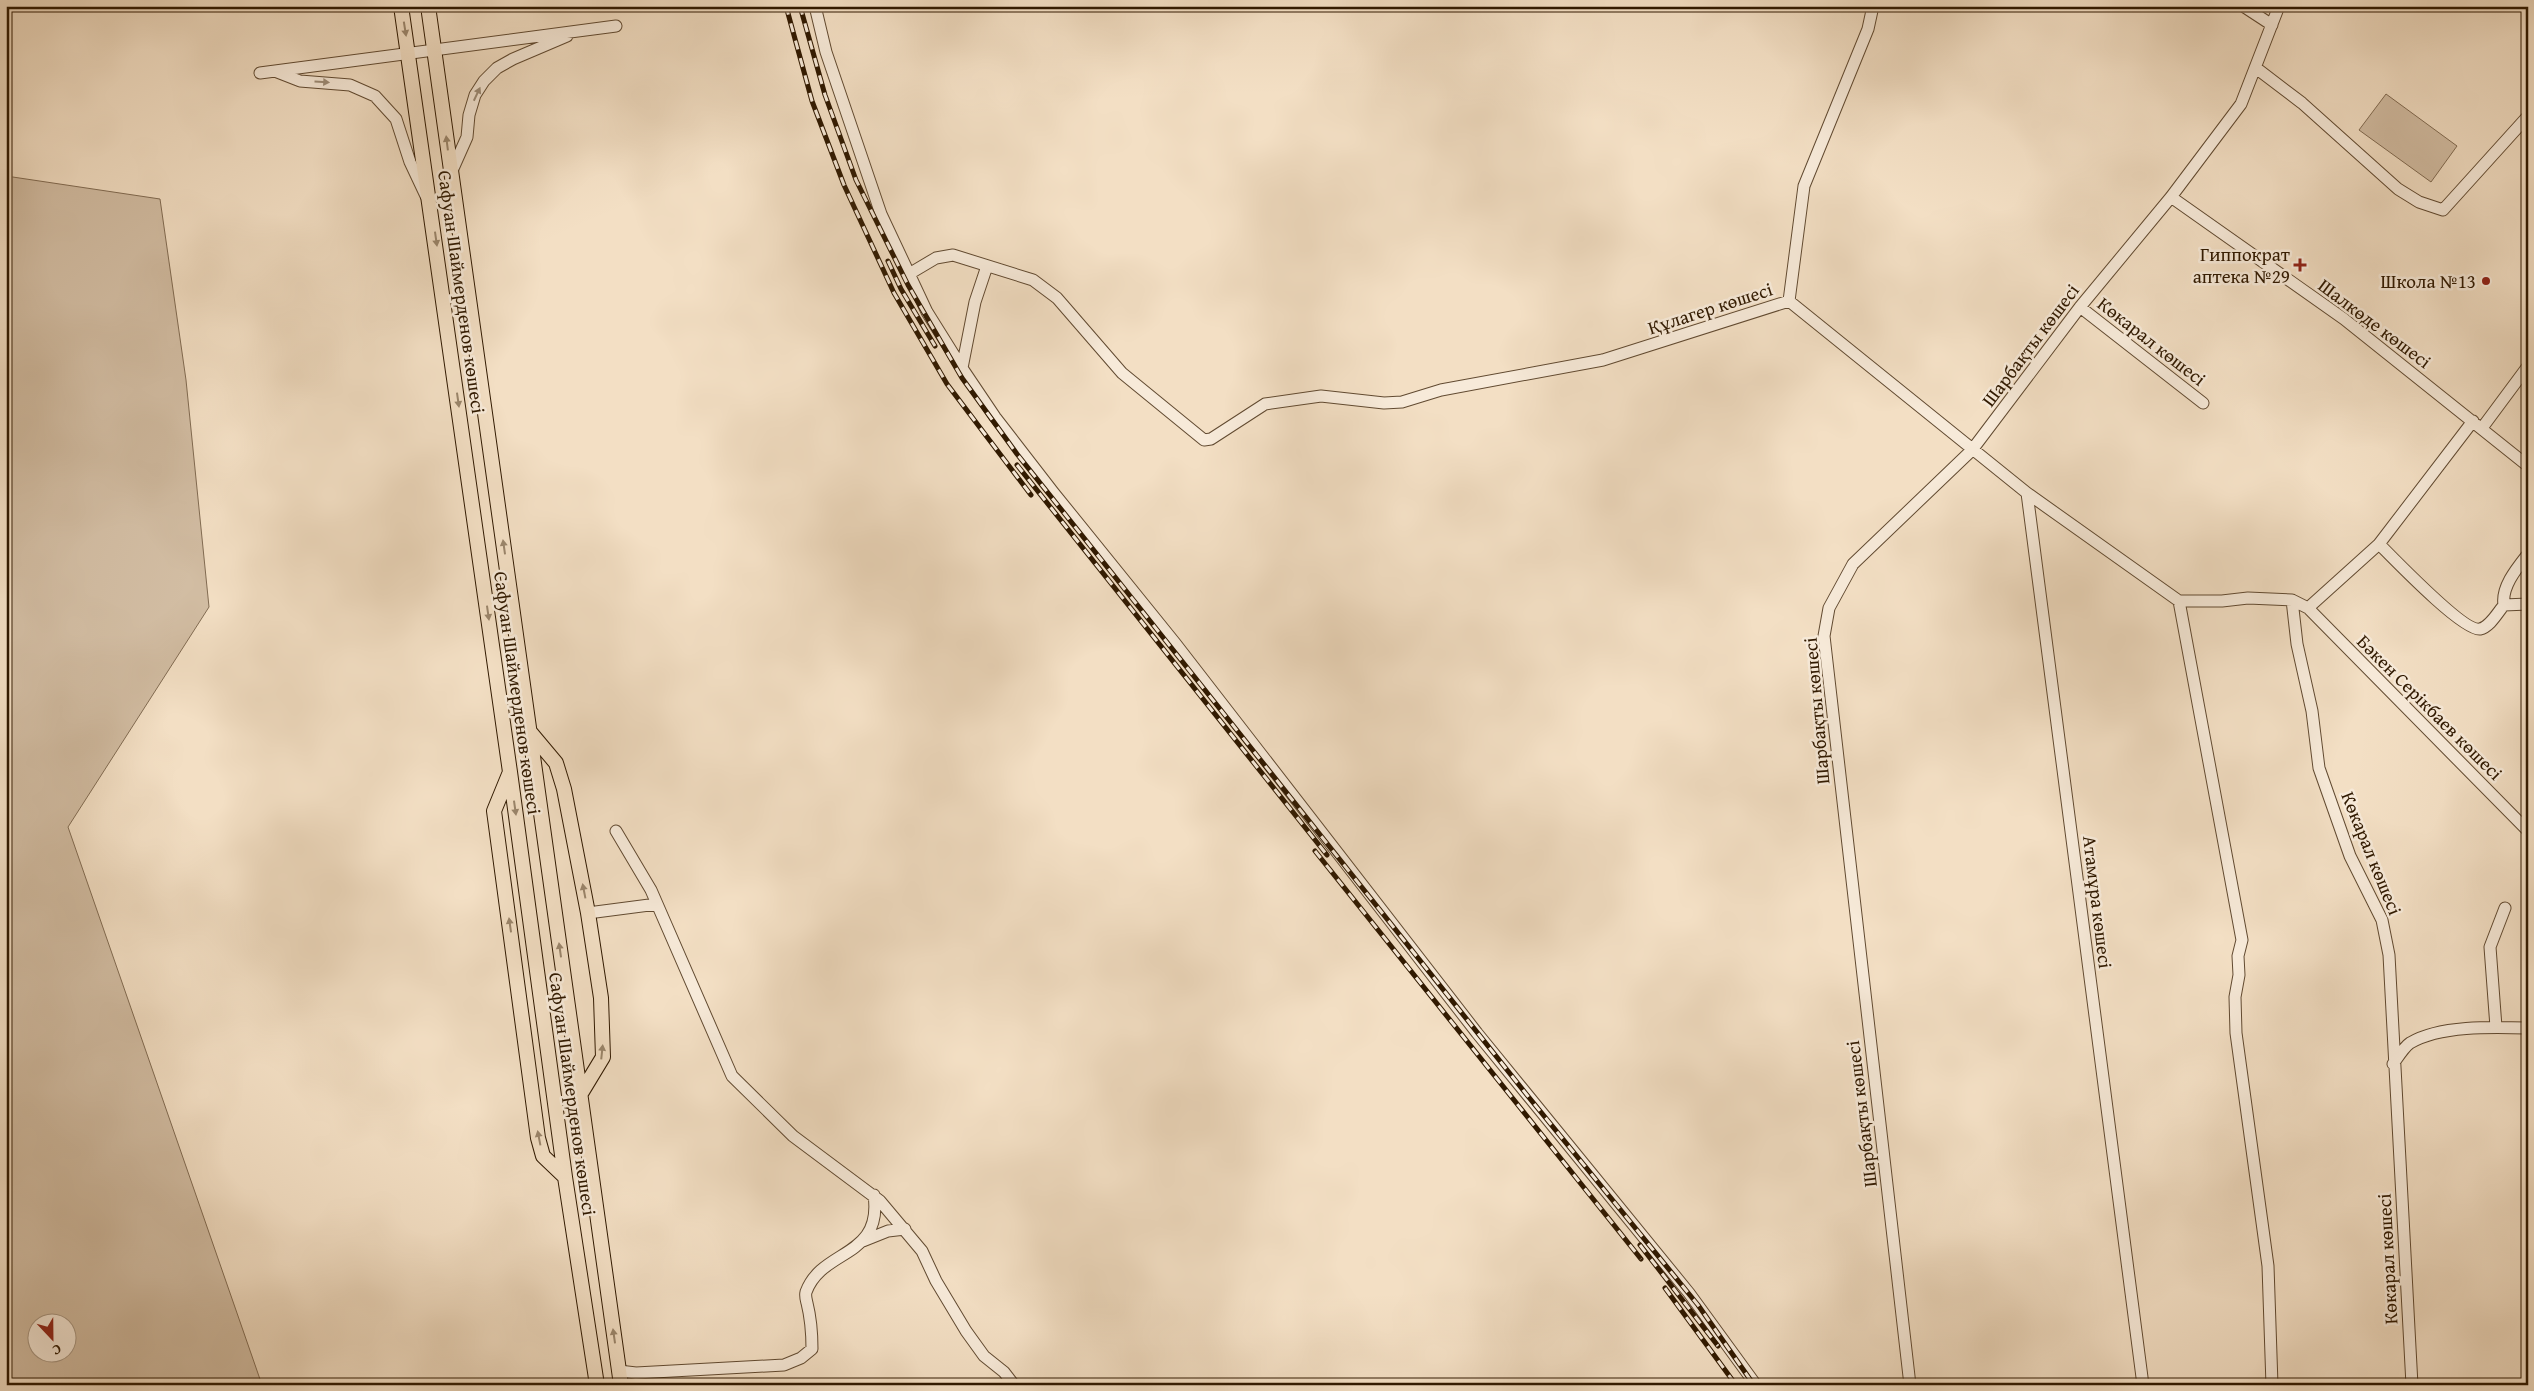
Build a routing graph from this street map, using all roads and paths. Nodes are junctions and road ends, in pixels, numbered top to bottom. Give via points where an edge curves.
1 (401, 6) edge
2 (428, 6) edge
3 (815, 6) edge
4 (1873, 6) edge
5 (2243, 6) edge
6 (2279, 6) edge
7 (2272, 25) junction
8 (616, 26) dead end
9 (576, 32) junction
10 (435, 49) junction
11 (408, 52) junction
12 (2256, 68) junction
13 (275, 71) junction
14 (260, 74) dead end
15 (2528, 116) edge
16 (451, 173) junction
17 (2171, 197) junction
18 (431, 207) junction
19 (986, 266) junction
20 (909, 274) junction
21 (1789, 301) junction
22 (2080, 307) junction
23 (2528, 366) edge
24 (962, 368) junction
25 (2203, 403) dead end
26 (2478, 425) junction
27 (1972, 450) junction
28 (2528, 466) edge
29 (2027, 493) junction
30 (2379, 544) junction
31 (2528, 554) edge
32 (2292, 600) junction
33 (2179, 601) junction
34 (2528, 604) edge
35 (2504, 605) junction
36 (2308, 608) junction
37 (530, 732) junction
38 (510, 772) junction
39 (2528, 830) edge
40 (616, 831) dead end
41 (657, 904) junction
42 (2505, 908) dead end
43 (588, 913) junction
44 (2496, 1028) junction
45 (2528, 1028) edge
46 (2393, 1064) junction
47 (580, 1094) junction
48 (565, 1177) junction
49 (874, 1195) junction
50 (905, 1228) junction
51 (863, 1241) junction
52 (620, 1378) edge
53 (597, 1385) edge
54 (1014, 1385) edge
55 (1756, 1385) edge
56 (1910, 1385) edge
57 (2143, 1385) edge
58 (2272, 1385) edge
59 (2412, 1385) edge

1 -> 11 main road, Сафуан Шаймерденов көшесі
2 - 10 main road, Сафуан Шаймерденов көшесі
3 - 20 street via 854,138 882,214
4 - 21 street via 1868,29 1804,186
5 - 7 street
6 - 7 street, Шарбақты көшесі
7 - 12 street, Шарбақты көшесі
8 - 9 street
9 - 10 street
16 -> 9 street via 467,137 475,95 484,80 513,59
10 - 11 street
16 -> 10 main road, Сафуан Шаймерденов көшесі
11 - 13 street
11 - 18 main road, Сафуан Шаймерденов көшесі
12 - 15 street via 2302,103 2398,189 2419,202 2443,210
12 - 17 street, Шарбақты көшесі via 2241,104
13 - 14 street
13 -> 18 street via 300,81 350,84 368,91 383,103 396,119 410,162
37 -> 16 main road, Сафуан Шаймерденов көшесі
17 - 22 street, Шарбақты көшесі
17 - 26 street, Шалкөде көшесі via 2344,319
18 -> 38 main road, Сафуан Шаймерденов көшесі
19 - 20 street via 953,255 936,258
19 - 21 street, Құлагер көшесі via 1040,284 1057,298 1122,373 1204,440 1266,404 1321,396 1402,402 1441,390 1603,360
19 - 24 street
20 - 24 street via 927,312
21 - 27 street, Құлагер көшесі
22 - 25 street, Көкарал көшесі
22 - 27 street, Шарбақты көшесі
23 - 26 street
24 - 55 street via 1047,484 1175,643 1477,1033 1689,1293
26 - 28 street, Шалкөде көшесі
26 - 30 street
27 - 29 street
27 - 56 street, Шарбақты көшесі via 1853,564 1829,608 1824,636
29 - 33 street
29 - 57 street, Атамұра көшесі
30 - 35 street via 2470,628 2479,630 2486,627
30 - 36 street
31 - 35 street via 2506,589
32 - 33 street
32 - 36 street
32 - 46 street, Көкарал көшесі via 2296,644 2312,712 2319,768 2350,856 2382,920 2389,955
33 - 58 street via 2242,940 2235,997 2236,1033 2268,1266
34 - 35 street
36 - 39 street, Бәкен Серікбаев көшесі
43 -> 37 main road via 556,763
47 -> 37 main road, Сафуан Шаймерденов көшесі
38 -> 48 main road, Сафуан Шаймерденов көшесі
48 -> 38 main road via 543,1156 538,1138 494,811
40 - 41 street
41 - 43 street
41 - 49 street via 732,1076 793,1136
42 - 44 street via 2490,947
47 -> 43 main road via 603,1057 601,998
44 - 45 street
44 - 46 street via 2434,1033 2409,1044
46 - 59 street, Көкарал көшесі
52 -> 47 main road, Сафуан Шаймерденов көшесі
48 - 53 main road, Сафуан Шаймерденов көшесі
49 - 50 street
49 - 51 street via 876,1212
50 - 51 street
50 - 54 street via 922,1251 966,1331 984,1356
51 - 52 street via 814,1276 805,1294 812,1325 812,1349 801,1358 784,1365 636,1373

